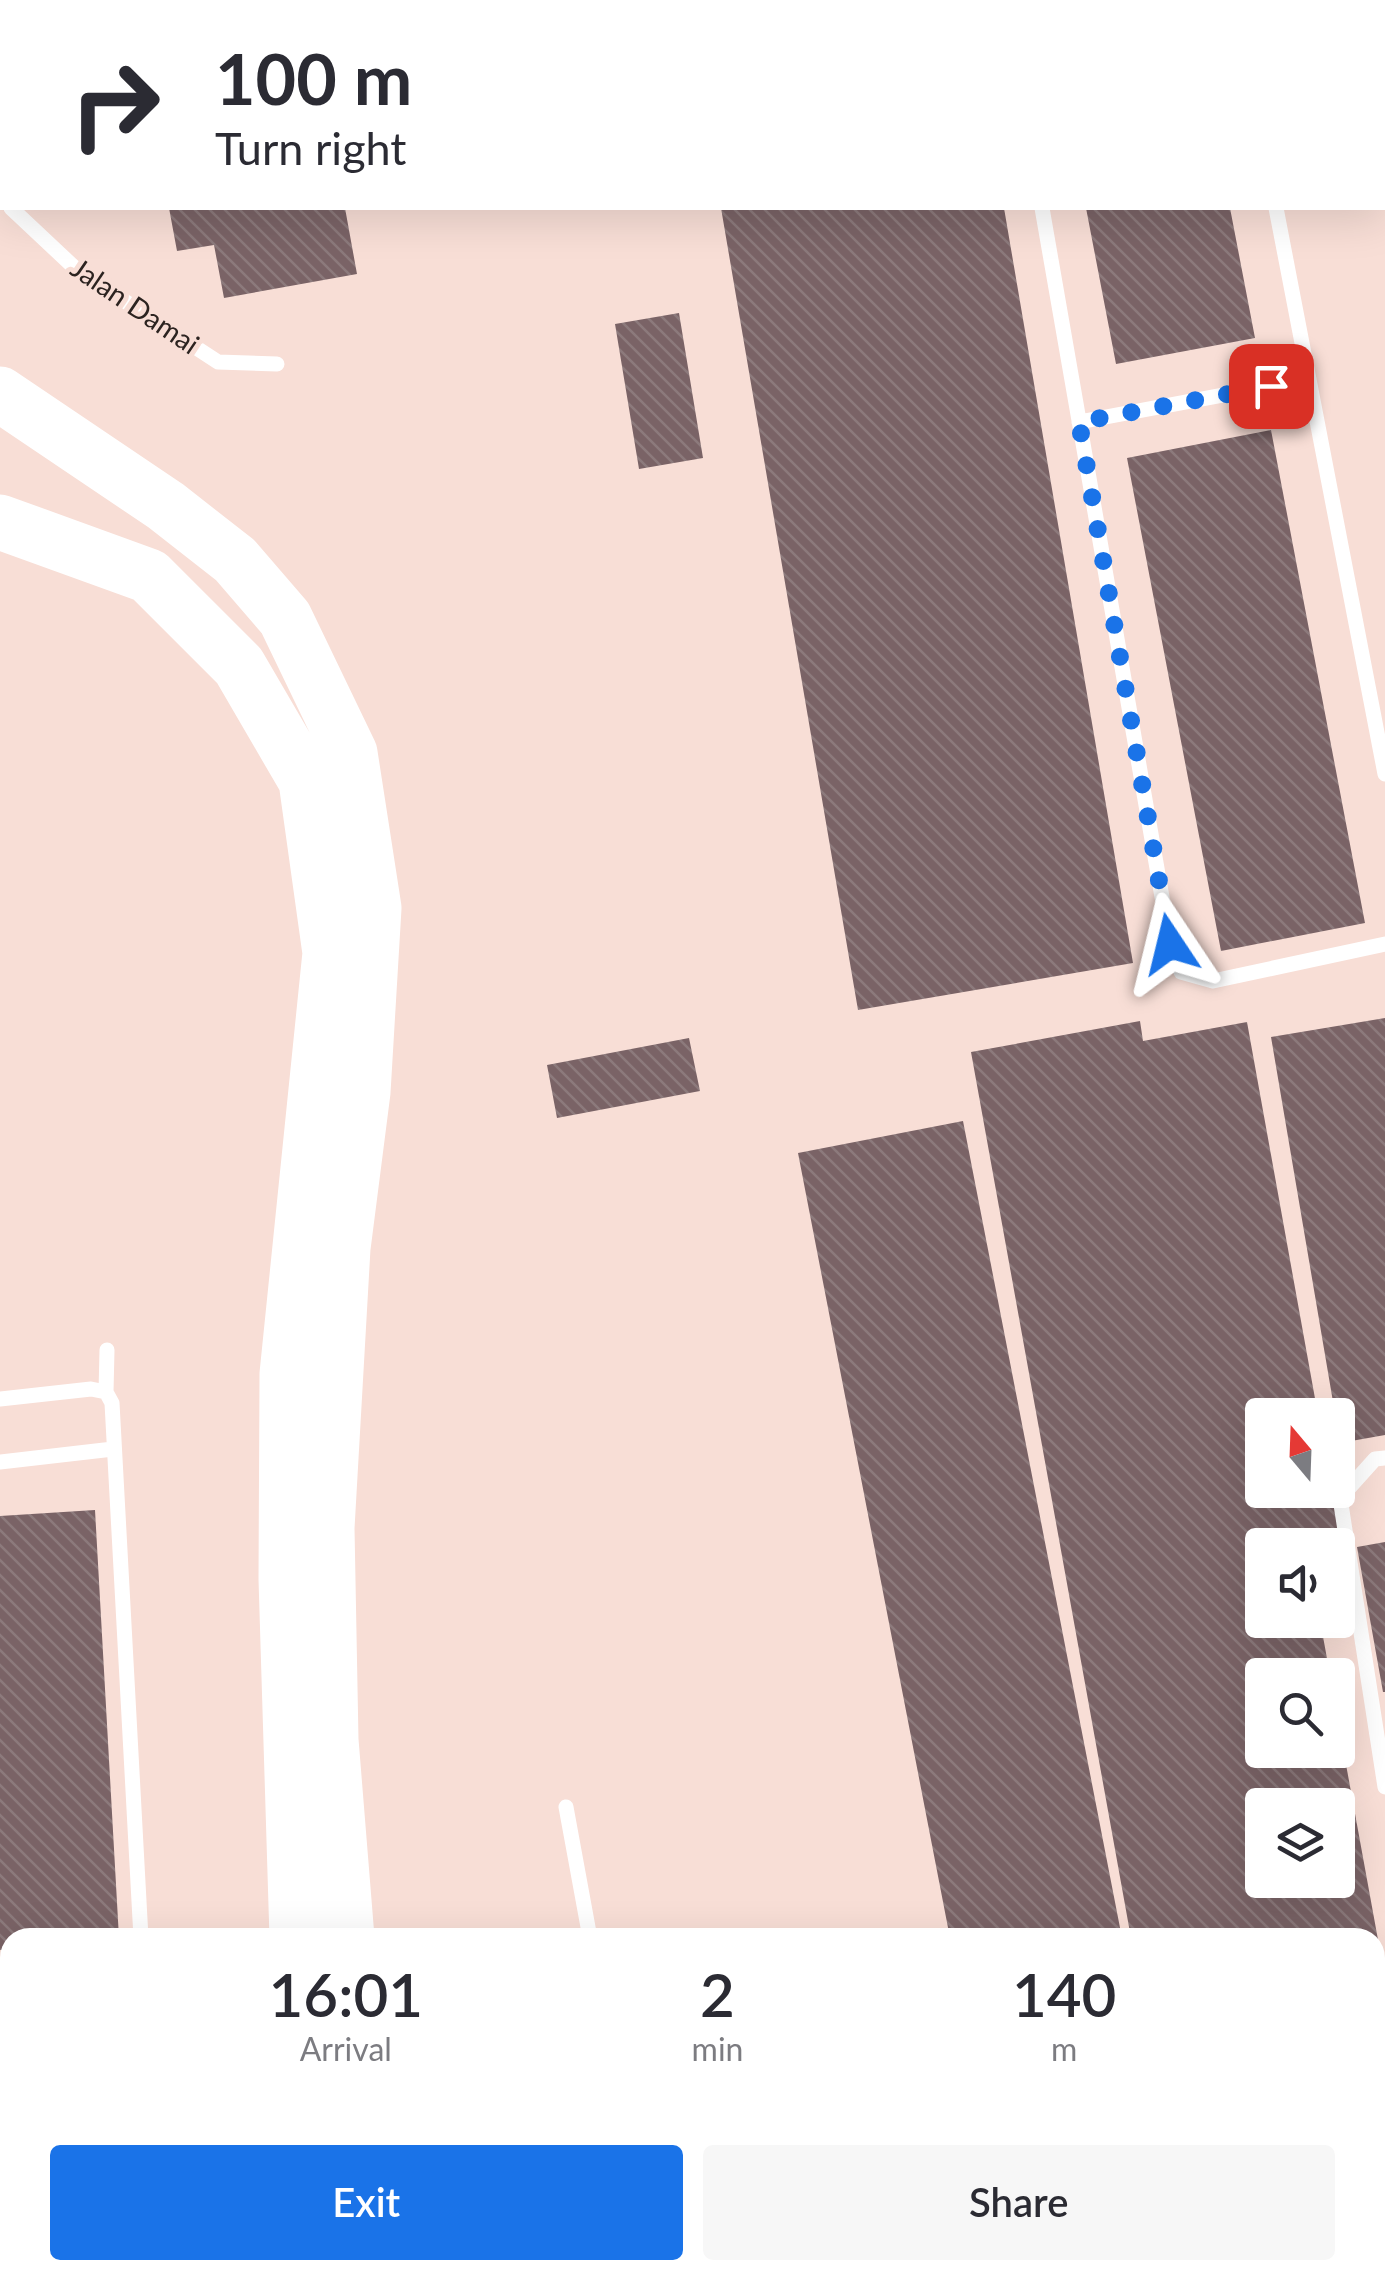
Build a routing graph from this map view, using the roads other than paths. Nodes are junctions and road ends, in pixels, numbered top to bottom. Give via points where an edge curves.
1 (12, 210) edge
2 (1042, 210) edge
3 (1276, 210) edge
4 (277, 364) dead end
5 (1309, 379) junction
6 (0, 394) edge
7 (1079, 422) junction
8 (0, 522) edge
9 (1385, 774) edge
10 (1385, 944) edge
11 (106, 1350) dead end
12 (106, 1392) junction
13 (0, 1399) edge
14 (113, 1449) junction
15 (1385, 1458) edge
16 (0, 1462) edge
17 (1385, 1788) edge
18 (566, 1807) dead end
19 (140, 1928) edge
20 (297, 1928) edge
21 (346, 1928) edge
22 (588, 1928) edge

1 - 4 lane, Jalan Damai via 77,270 218,362
2 - 7 lane
3 - 5 lane
5 - 7 lane
5 - 9 lane
6 - 21 highway via 235,560 285,618 350,753 374,908 363,1092 343,1248 327,1528 331,1740
7 - 10 lane via 1170,944 1181,972 1213,981
8 - 20 highway via 148,576 239,666 306,781 330,953 287,1374
11 - 12 lane
12 - 13 lane
12 - 14 lane
14 - 16 lane
14 - 19 lane
15 - 17 lane via 1374,1459 1340,1498
18 - 22 lane

